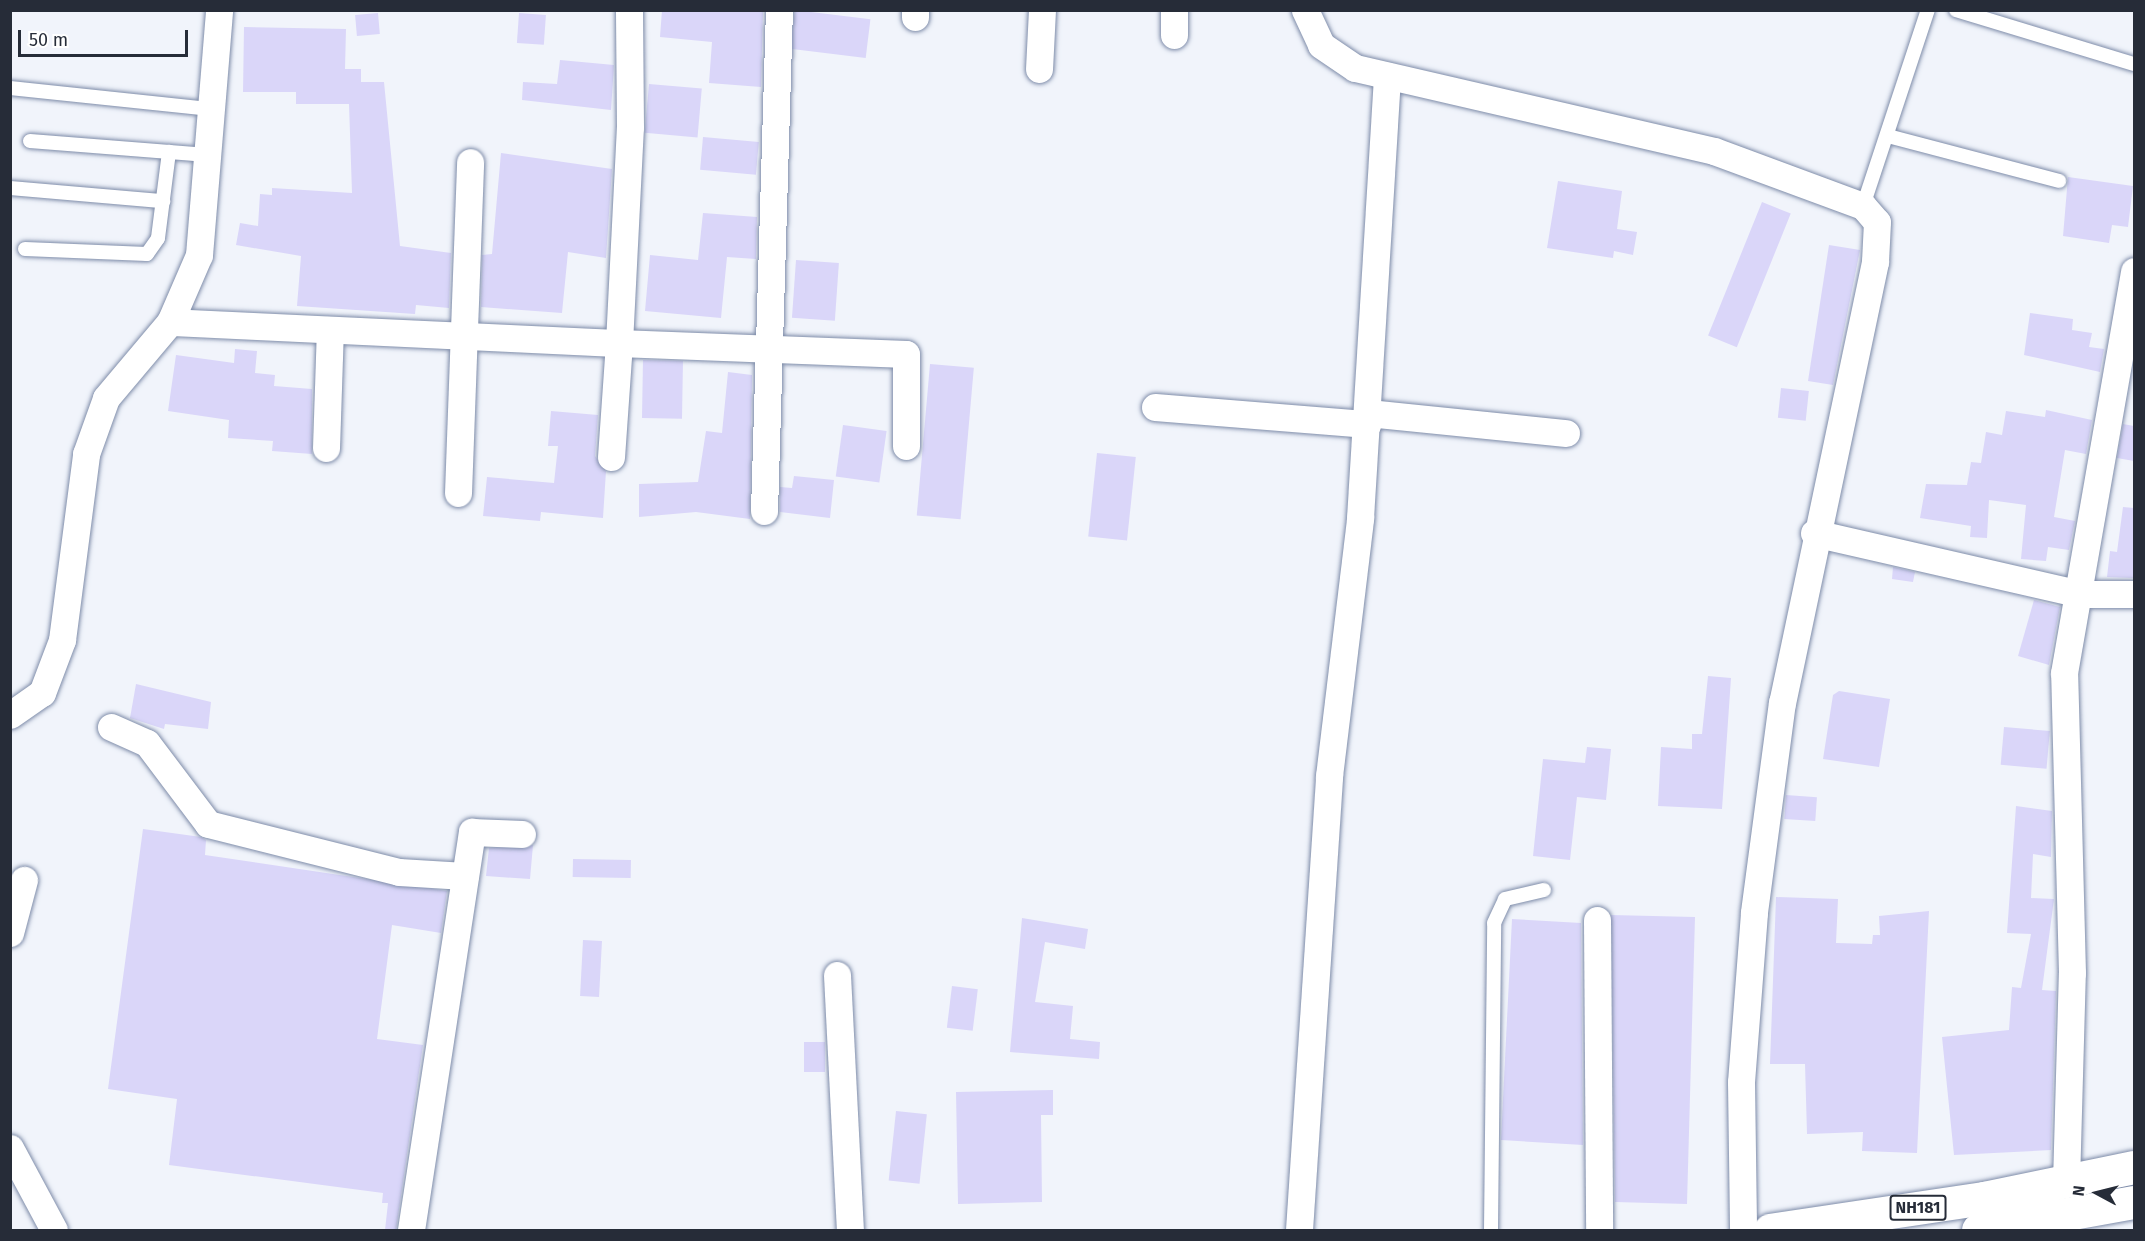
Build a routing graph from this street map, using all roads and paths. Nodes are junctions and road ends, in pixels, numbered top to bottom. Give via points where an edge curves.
1 (219, 10) edge
2 (629, 10) edge
3 (779, 10) edge
4 (1042, 10) edge
5 (1305, 10) edge
6 (1928, 10) edge
7 (1956, 10) edge
8 (2134, 64) edge
9 (1039, 69) dead end
10 (1387, 76) junction
11 (10, 88) edge
12 (211, 109) junction
13 (1888, 136) junction
14 (30, 141) dead end
15 (169, 152) junction
16 (207, 155) junction
17 (470, 162) dead end
18 (2059, 181) dead end
19 (10, 188) edge
20 (163, 201) junction
21 (1863, 206) junction
22 (25, 249) dead end
23 (2134, 271) edge
24 (170, 322) junction
25 (330, 330) junction
26 (463, 337) junction
27 (619, 344) junction
28 (770, 349) junction
29 (1155, 407) dead end
30 (1367, 418) junction
31 (1566, 433) dead end
32 (906, 447) dead end
33 (326, 448) dead end
34 (611, 457) dead end
35 (458, 493) dead end
36 (764, 511) dead end
37 (1815, 532) junction
38 (2080, 594) junction
39 (2134, 594) edge
40 (10, 715) edge
41 (111, 727) dead end
42 (522, 834) dead end
43 (465, 876) junction
44 (24, 880) dead end
45 (1544, 890) dead end
46 (1597, 920) dead end
47 (10, 933) edge
48 (837, 975) dead end
49 (10, 1148) edge
50 (2134, 1167) edge
51 (2066, 1183) junction
52 (2134, 1202) edge
53 (2066, 1224) edge
54 (54, 1230) edge
55 (411, 1230) edge
56 (850, 1230) edge
57 (1299, 1230) edge
58 (1491, 1230) edge
59 (1599, 1230) edge
60 (1743, 1230) edge
61 (1770, 1230) edge
62 (1978, 1230) edge

1 - 12 street
2 - 27 street via 630,127
3 - 28 street
4 - 9 street
5 - 10 street via 1321,45 1355,68
6 - 13 lane
7 - 8 lane
10 - 21 street via 1714,151
10 - 30 street
11 - 12 lane
12 - 16 street
13 - 18 lane
13 - 21 lane
14 - 15 lane
15 - 16 lane
15 - 20 lane
16 - 24 street via 199,255
17 - 26 street
19 - 20 lane
20 - 22 lane via 156,247 147,254
21 - 37 street via 1877,222 1875,262
23 - 38 street
24 - 25 street
24 - 40 street via 106,398 86,454 62,640 42,693
25 - 26 street
25 - 33 street
26 - 27 street
26 - 35 street
27 - 28 street
27 - 34 street
28 - 32 street via 906,354
28 - 36 street
29 - 30 street
30 - 31 street
30 - 57 street via 1329,776
37 - 38 street
37 - 60 street via 1782,702 1754,913 1741,1082
38 - 39 street
38 - 51 street via 2064,673 2072,973
41 - 43 street via 147,743 208,825 399,872
42 - 43 street via 472,832
43 - 55 street
44 - 47 street
45 - 58 lane via 1505,899 1494,923
46 - 59 street
48 - 56 street
49 - 54 street
50 - 51 highway, NH181
51 - 61 highway, NH181
52 - 53 highway
53 - 62 highway

